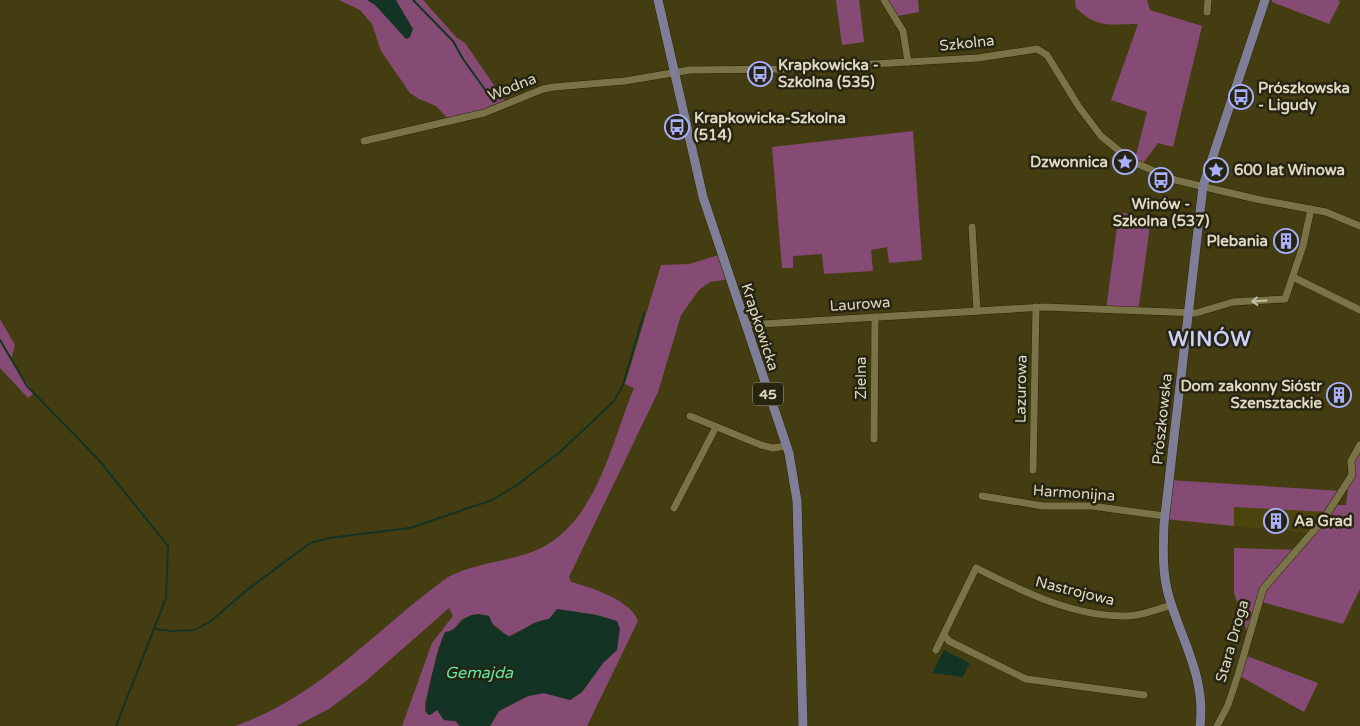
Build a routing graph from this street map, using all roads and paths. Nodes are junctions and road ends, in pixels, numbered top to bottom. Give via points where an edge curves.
1 (658, 0) edge
2 (884, 0) edge
3 (1208, 0) edge
4 (1265, 0) edge
5 (1207, 12) dead end
6 (908, 62) junction
7 (674, 72) junction
8 (364, 141) dead end
9 (1203, 186) junction
10 (1311, 209) junction
11 (1360, 226) edge
12 (972, 227) dead end
13 (1293, 278) junction
14 (1036, 308) junction
15 (1360, 310) edge
16 (977, 311) junction
17 (1187, 313) junction
18 (874, 317) junction
19 (745, 325) junction
20 (690, 416) dead end
21 (716, 427) junction
22 (874, 439) dead end
23 (1360, 445) edge
24 (786, 446) junction
25 (1033, 470) dead end
26 (1352, 475) junction
27 (1360, 476) edge
28 (982, 496) dead end
29 (674, 508) dead end
30 (1165, 516) junction
31 (1172, 606) junction
32 (944, 634) junction
33 (936, 650) dead end
34 (1144, 696) dead end
35 (803, 726) edge
36 (1200, 726) edge
37 (1217, 726) edge

1 - 7 main road, Krapkowicka / 45
2 - 6 street via 903,31
3 - 5 street
4 - 9 main road, Prószkowska
6 - 7 street, Szkolna
6 - 9 street, Szkolna via 982,57 1030,48 1041,50 1055,65 1079,107 1114,149 1161,176
7 - 8 street, Wodna via 626,81 543,89 484,113
7 - 19 main road, Krapkowicka / 45 via 703,197
9 - 10 street via 1256,200
9 - 17 main road, Prószkowska
10 - 11 street
10 - 13 street
12 - 16 street
13 - 15 street
13 -> 17 street, Laurowa via 1285,299 1233,302
14 - 16 street, Laurowa
14 - 17 street, Laurowa
14 - 25 street, Lazurowa
16 - 18 street, Laurowa
17 - 30 main road, Prószkowska
18 - 19 street, Laurowa
18 - 22 street, Zielna
19 - 24 main road, Krapkowicka / 45
20 - 21 street
21 - 24 street via 773,448
21 - 29 street
23 - 26 street, Stara Droga via 1351,461
24 - 35 main road, Krapkowicka / 45 via 797,501
26 - 27 street
26 - 37 street, Stara Droga via 1313,533 1263,589 1232,691
28 - 30 street, Harmonijna via 1043,506 1091,506
30 - 31 main road, Prószkowska via 1164,569
31 - 32 street, Nastrojowa via 1127,616 1082,610 1026,593 976,568
31 - 36 main road, Prószkowska via 1199,684
32 - 33 street
32 - 34 street via 949,641 1026,679

